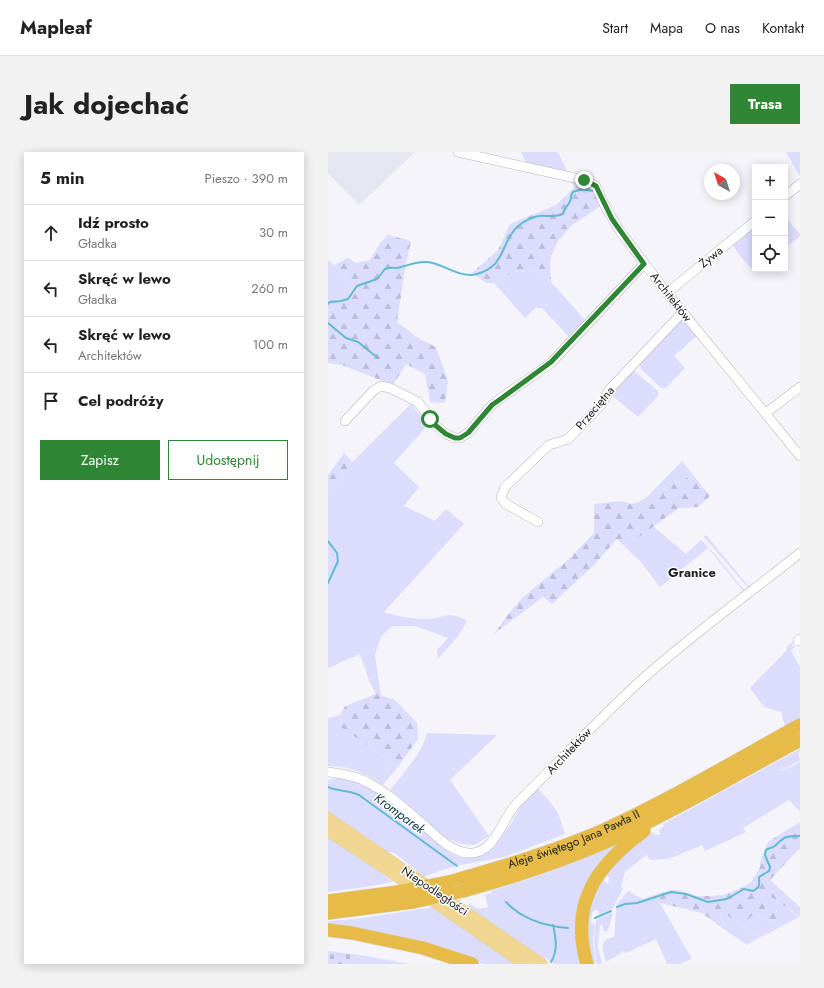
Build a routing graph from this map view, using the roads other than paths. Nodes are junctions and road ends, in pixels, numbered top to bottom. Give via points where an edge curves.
1 (458, 152) edge
2 (800, 184) edge
3 (788, 194) edge
4 (752, 223) edge
5 (644, 264) junction
6 (667, 293) junction
7 (682, 313) junction
8 (800, 387) edge
9 (766, 413) junction
10 (345, 421) dead end
11 (800, 456) edge
12 (538, 522) dead end
13 (800, 553) edge
14 (800, 725) edge
15 (800, 740) edge
16 (331, 774) edge
17 (680, 805) junction
18 (328, 818) edge
19 (328, 831) edge
20 (328, 901) edge
21 (328, 914) edge
22 (328, 930) edge
23 (472, 964) edge
24 (524, 964) edge
25 (542, 964) edge
26 (587, 964) edge

1 - 5 street, Architektów via 590,182 596,186 612,219
2 - 3 street
4 - 6 street, Żywa
5 - 6 street, Architektów
5 - 10 street via 551,362 492,405 468,433 460,438 446,434 435,425 418,402 381,386
6 - 7 street, Architektów
7 - 9 street, Architektów
7 - 12 street, Przeciętna via 568,439 549,445 505,487 502,498 506,504
8 - 9 street
9 - 11 street, Architektów
13 - 16 street, Architektów via 671,655 614,706 516,803 494,840 478,852 456,850 443,842 385,792 366,781 353,776
14 - 20 highway, Aleje świętego Jana Pawła II, bridge via 642,812 576,842 513,864 449,882
15 - 17 highway, Aleje świętego Jana Pawła II
17 - 21 highway, Aleje świętego Jana Pawła II, bridge via 581,853 531,871 463,891 413,902
17 - 26 highway via 623,847 594,881 585,900 582,917 581,937
18 - 25 main road, Niepodległości
19 - 24 main road, Niepodległości
22 - 23 highway via 423,948

